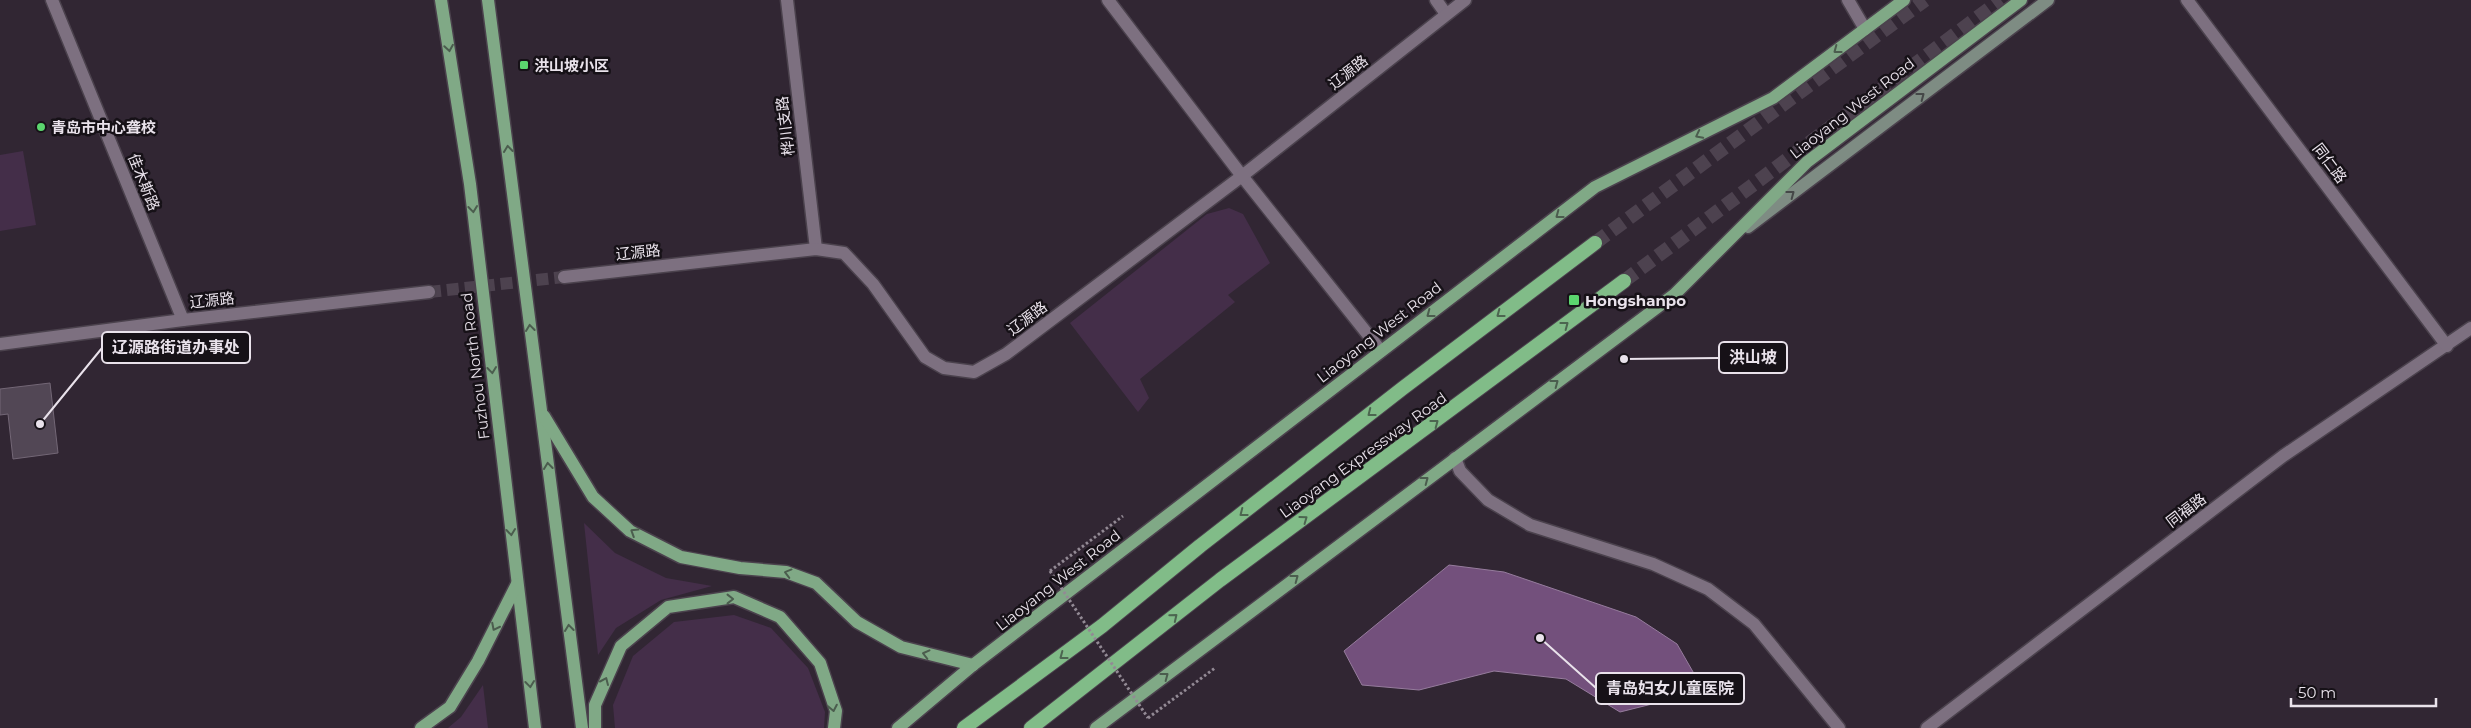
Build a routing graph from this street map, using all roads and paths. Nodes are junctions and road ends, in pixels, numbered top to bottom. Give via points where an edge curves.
1 (52, 0) edge
2 (441, 0) edge
3 (488, 0) edge
4 (787, 0) edge
5 (1108, 0) edge
6 (1436, 0) edge
7 (1465, 0) edge
8 (1848, 0) edge
9 (1904, 0) edge
10 (2021, 0) edge
11 (2048, 0) edge
12 (2186, 0) edge
13 (1446, 14) junction
14 (1865, 29) junction
15 (1242, 176) junction
16 (1595, 243) tunnel mouth
17 (1724, 245) junction
18 (816, 249) junction
19 (564, 277) tunnel mouth
20 (1624, 281) tunnel mouth
21 (428, 292) tunnel mouth
22 (182, 320) junction
23 (2471, 328) edge
24 (0, 344) edge
25 (2447, 346) junction
26 (1381, 351) junction
27 (541, 411) junction
28 (1455, 458) junction
29 (1123, 516) dead end
30 (517, 584) junction
31 (973, 666) junction
32 (1216, 668) dead end
33 (421, 728) edge
34 (535, 728) edge
35 (582, 728) edge
36 (595, 728) edge
37 (834, 728) edge
38 (898, 728) edge
39 (964, 728) edge
40 (1031, 728) edge
41 (1096, 728) edge
42 (1839, 728) edge
43 (1927, 728) edge

1 - 22 street, 佳木斯路
2 -> 30 main road, Fuzhou North Road via 470,184
27 -> 3 main road
4 - 18 street, 桦川支路
5 - 15 street
6 - 13 street
7 - 13 street, 辽源路
8 - 14 street
9 - 14 main road, Liaoyang West Road
10 - 17 main road, Liaoyang West Road via 1807,162
17 -> 11 main road
12 - 25 street, 同仁路
13 - 15 street, 辽源路
14 -> 26 main road, Liaoyang West Road via 1773,98 1595,187
15 - 18 street, 辽源路 via 1006,354 974,372 944,368 925,357 873,284 844,253
15 - 26 street
16 -> 39 highway, Liaoyang Expressway Road via 1395,394 1102,626
28 -> 17 main road, Liaoyang West Road via 1675,294
18 - 19 street, 辽源路
40 -> 20 highway, Liaoyang Expressway Road via 1220,580
21 - 22 street, 辽源路
22 - 24 street, 辽源路
23 - 25 street, 同福路
25 - 43 street, 同福路 via 2283,456
26 - 31 main road, Liaoyang West Road
31 -> 27 main road via 902,647 857,622 816,583 786,572 740,568 681,557 630,531 593,497
35 -> 27 main road
41 -> 28 main road, Liaoyang West Road
28 - 42 street via 1460,471 1488,500 1530,525 1654,564 1708,588 1754,624
29 - 32 path, bridge via 1050,571 1148,718
30 -> 33 main road via 450,707
30 -> 34 main road, Fuzhou North Road
31 - 38 main road, Liaoyang West Road
36 -> 37 main road via 595,705 621,646 668,607 734,597 780,617 820,663 836,711

